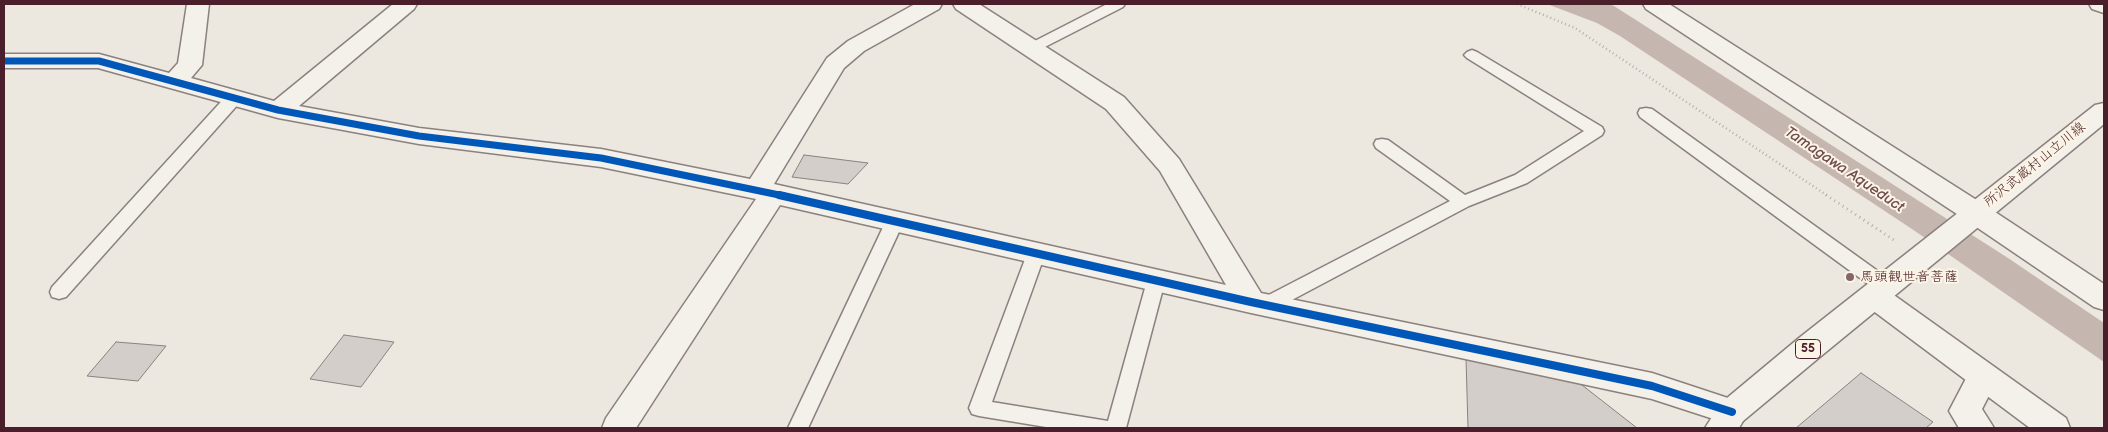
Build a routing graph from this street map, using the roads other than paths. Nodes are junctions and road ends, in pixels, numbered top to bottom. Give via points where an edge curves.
1 (198, 4) edge
2 (406, 4) edge
3 (931, 4) edge
4 (964, 4) edge
5 (1118, 4) edge
6 (1654, 4) edge
7 (2100, 4) edge
8 (2104, 6) edge
9 (1032, 48) junction
10 (1472, 55) dead end
11 (4, 61) edge
12 (175, 81) junction
13 (235, 97) junction
14 (278, 110) junction
15 (2104, 110) edge
16 (1646, 113) dead end
17 (1382, 144) dead end
18 (765, 192) junction
19 (1463, 202) junction
20 (1971, 216) junction
21 (895, 221) junction
22 (1036, 254) junction
23 (1896, 279) junction
24 (1156, 281) junction
25 (59, 292) dead end
26 (2104, 299) edge
27 (1258, 304) junction
28 (1983, 376) junction
29 (1726, 420) edge
30 (618, 428) edge
31 (798, 428) edge
32 (1104, 428) edge
33 (1116, 428) edge
34 (1978, 428) edge
35 (2054, 428) edge

1 - 12 street via 190,65
2 - 14 street
3 - 18 street via 856,46 835,62
4 - 9 street
5 - 9 lane
6 - 20 street
7 - 8 street
9 - 27 street via 1115,103 1170,165
10 - 19 lane via 1596,131 1521,179
11 - 12 street via 99,61
12 - 13 street
13 - 14 street
13 - 25 lane
14 - 18 street via 418,136 602,158
15 - 20 street, 所沢武蔵村山立川線 / 55
16 - 23 lane
17 - 19 lane
18 - 21 street
18 - 30 street
19 - 27 lane
20 - 23 street, 55
20 - 26 street
21 - 22 street
21 - 31 lane
22 - 24 street
22 - 32 lane via 979,408
23 - 28 street
23 - 29 street, 55
24 - 27 street
24 - 33 lane
27 - 29 street via 1652,386
28 - 34 street via 1965,411
28 - 35 street

